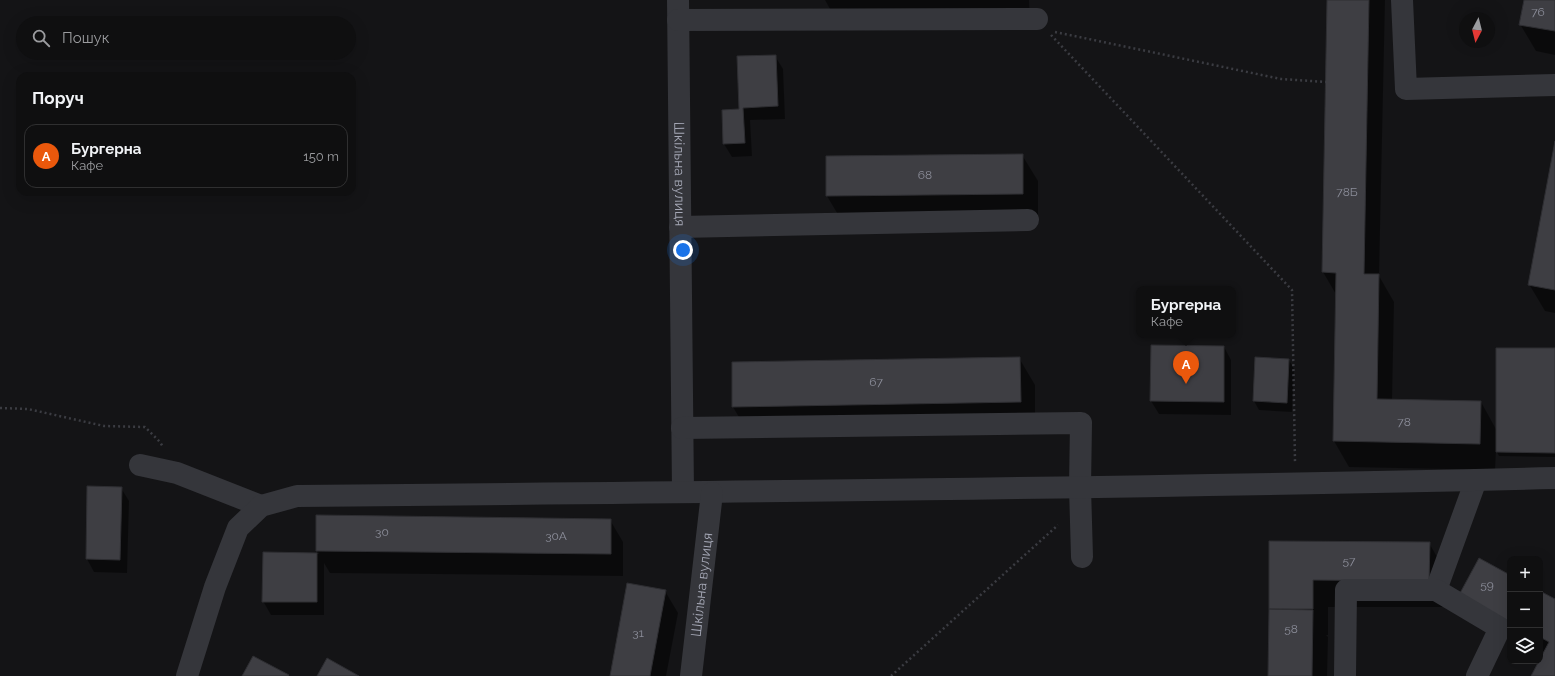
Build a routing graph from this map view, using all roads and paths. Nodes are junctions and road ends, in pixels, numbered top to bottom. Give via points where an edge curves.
1 (1402, 0) edge
2 (678, 10) edge
3 (1037, 19) dead end
4 (1326, 82) dead end
5 (1555, 85) edge
6 (1028, 220) dead end
7 (680, 227) junction
8 (0, 408) edge
9 (682, 428) junction
10 (140, 465) dead end
11 (177, 473) junction
12 (1555, 478) edge
13 (1476, 480) junction
14 (1295, 484) junction
15 (683, 492) junction
16 (712, 493) junction
17 (1080, 496) junction
18 (260, 506) junction
19 (1082, 557) dead end
20 (1436, 590) junction
21 (186, 676) edge
22 (691, 676) edge
23 (891, 676) edge
24 (1345, 676) edge
25 (1477, 676) edge

1 - 5 street via 1406,89
2 - 3 street
2 - 7 street, Шкільна вулиця
4 - 14 path via 1281,79 1048,31 1292,290
6 - 7 street
7 - 9 street, Шкільна вулиця
8 - 11 path via 28,409 104,426 145,427 160,442
9 - 15 street, Шкільна вулиця
9 - 17 street via 1081,423
10 - 11 street
11 - 18 street
12 - 13 street
13 - 14 street
13 - 20 street
14 - 17 street
15 - 16 street
15 - 18 street via 297,496
16 - 17 street
16 - 22 street, Шкільна вулиця
17 - 19 street
17 - 23 path
18 - 21 street via 238,528 215,587
20 - 24 street via 1346,590
20 - 25 street via 1500,628

